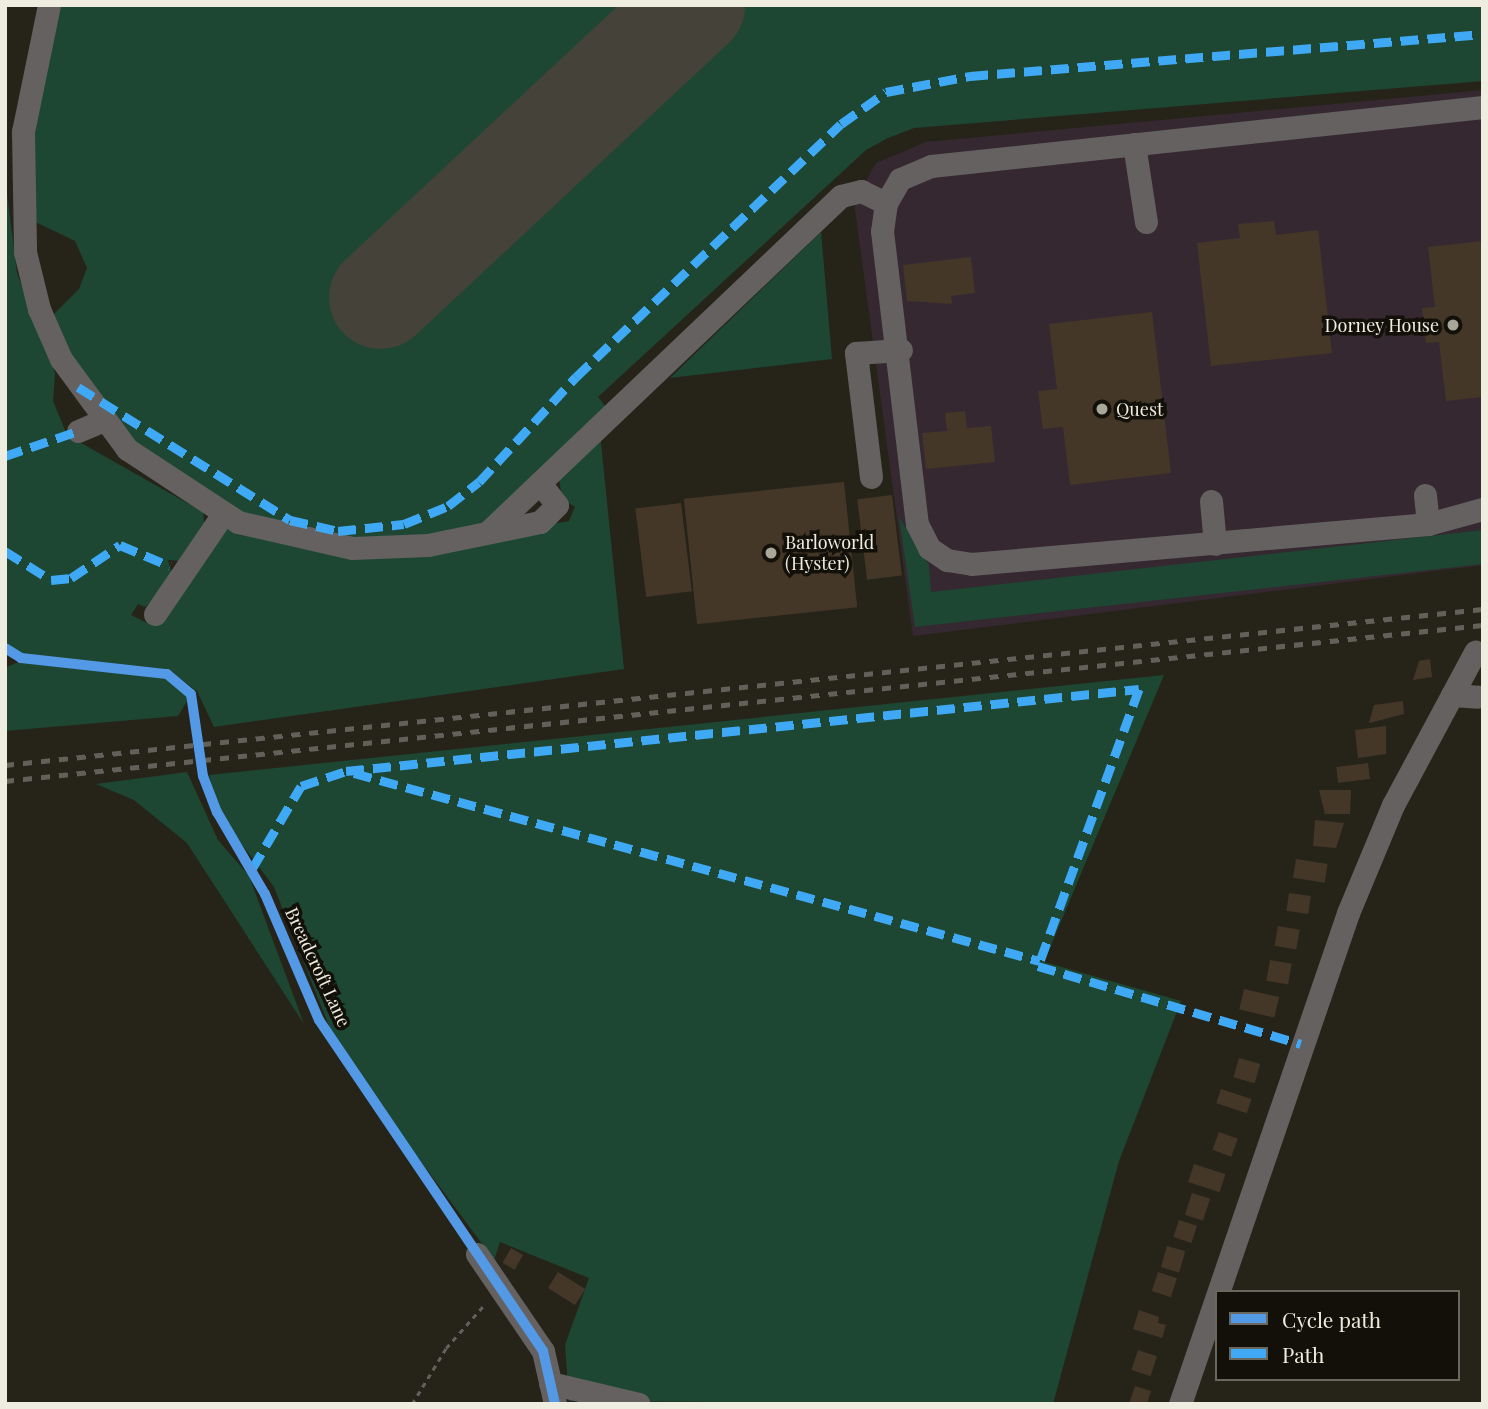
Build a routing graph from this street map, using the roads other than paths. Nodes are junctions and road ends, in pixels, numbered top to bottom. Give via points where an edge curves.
1 (49, 5) edge
2 (1483, 107) edge
3 (1135, 144) junction
4 (887, 203) junction
5 (1146, 222) dead end
6 (901, 350) junction
7 (102, 421) junction
8 (78, 431) dead end
9 (871, 477) dead end
10 (540, 483) junction
11 (1425, 495) dead end
12 (1211, 501) dead end
13 (1483, 509) edge
14 (223, 514) junction
15 (1428, 524) junction
16 (488, 533) junction
17 (1215, 544) junction
18 (155, 614) dead end
19 (1475, 652) dead end
20 (1452, 695) junction
21 (1478, 697) dead end
22 (477, 1254) dead end
23 (1219, 1290) edge
24 (1215, 1302) edge
25 (553, 1393) edge
26 (639, 1404) edge
27 (1180, 1404) edge

1 - 7 street via 26,103 22,236 49,336
2 - 3 street
3 - 4 street via 931,166 900,179
3 - 5 street
4 - 6 street via 882,231
4 - 10 street via 861,191 841,196
6 - 9 street via 856,354
6 - 17 street via 917,524 929,548 947,561
7 - 8 street
7 - 14 street via 139,460
10 - 16 street
10 - 16 street via 555,500 552,515
11 - 15 street
12 - 17 street
13 - 15 street
14 - 16 street via 269,533 352,548 428,545
14 - 18 street via 176,570
15 - 17 street
19 - 20 street
20 - 21 street
20 - 23 street via 1348,913
22 - 25 street via 543,1351
24 - 27 street
25 - 26 street

